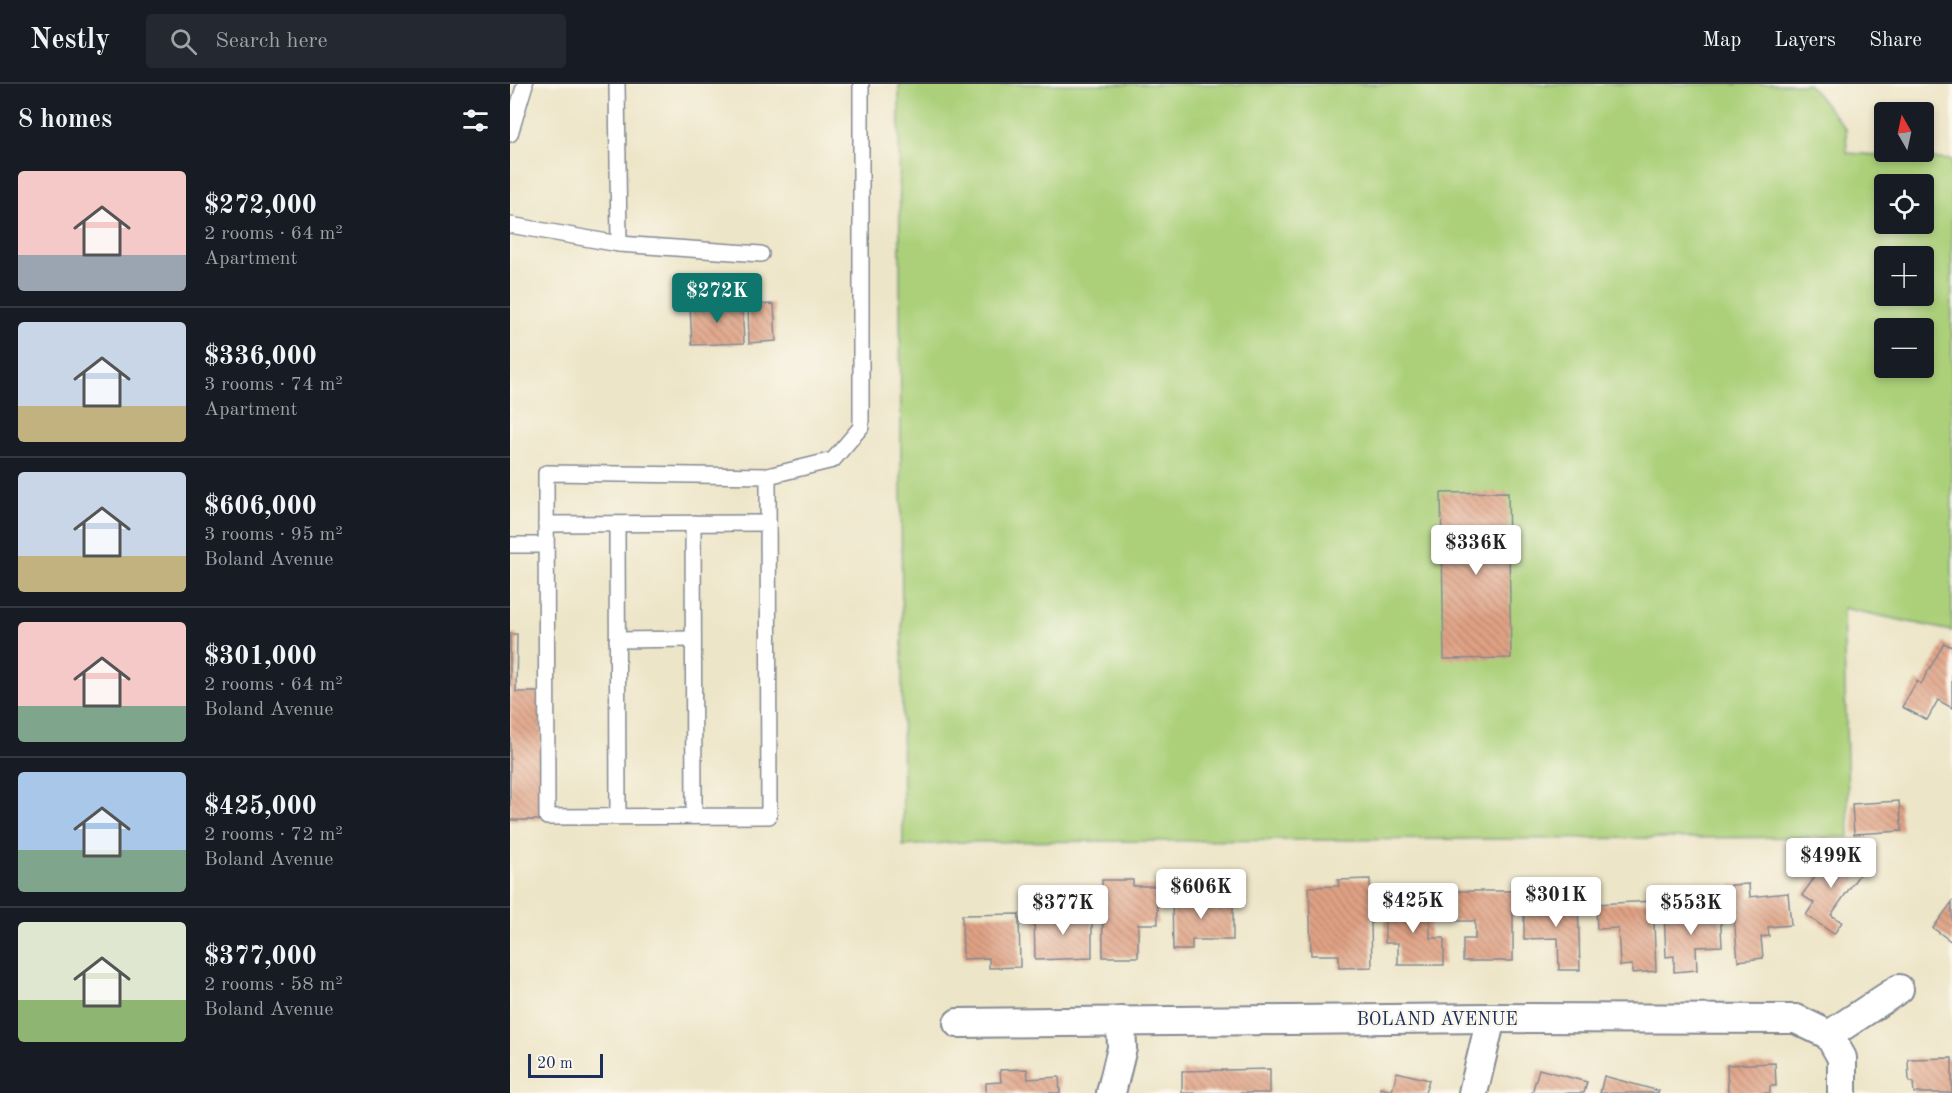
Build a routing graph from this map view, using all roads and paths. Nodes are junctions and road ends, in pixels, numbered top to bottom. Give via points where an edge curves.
1 (525, 84) edge
2 (617, 84) edge
3 (861, 84) edge
4 (510, 134) edge
5 (510, 225) edge
6 (619, 244) junction
7 (761, 254) dead end
8 (768, 476) junction
9 (693, 523) junction
10 (768, 523) junction
11 (546, 524) junction
12 (617, 524) junction
13 (510, 545) edge
14 (546, 545) junction
15 (617, 639) junction
16 (693, 639) junction
17 (618, 816) junction
18 (694, 816) junction
19 (1899, 989) dead end
20 (1491, 1018) junction
21 (1121, 1021) junction
22 (958, 1023) dead end
23 (1829, 1035) junction
24 (1111, 1093) edge
25 (1473, 1093) edge
26 (1842, 1093) edge

1 - 4 lane
2 - 6 lane
3 - 8 lane via 861,427 833,460
5 - 6 lane
6 - 7 lane
8 - 10 lane
8 - 11 lane via 546,473
9 - 10 lane
9 - 12 lane
9 - 16 lane
10 - 18 lane via 769,816
11 - 12 lane
11 - 14 lane
12 - 15 lane
13 - 14 lane
14 - 17 lane via 547,817
15 - 16 lane
15 - 17 lane
16 - 18 lane
17 - 18 lane
19 - 23 street
20 - 21 street, BOLAND AVENUE
20 - 23 street, BOLAND AVENUE via 1796,1019
20 - 25 street
21 - 22 street, BOLAND AVENUE
21 - 24 street via 1122,1048
23 - 26 street via 1842,1058

